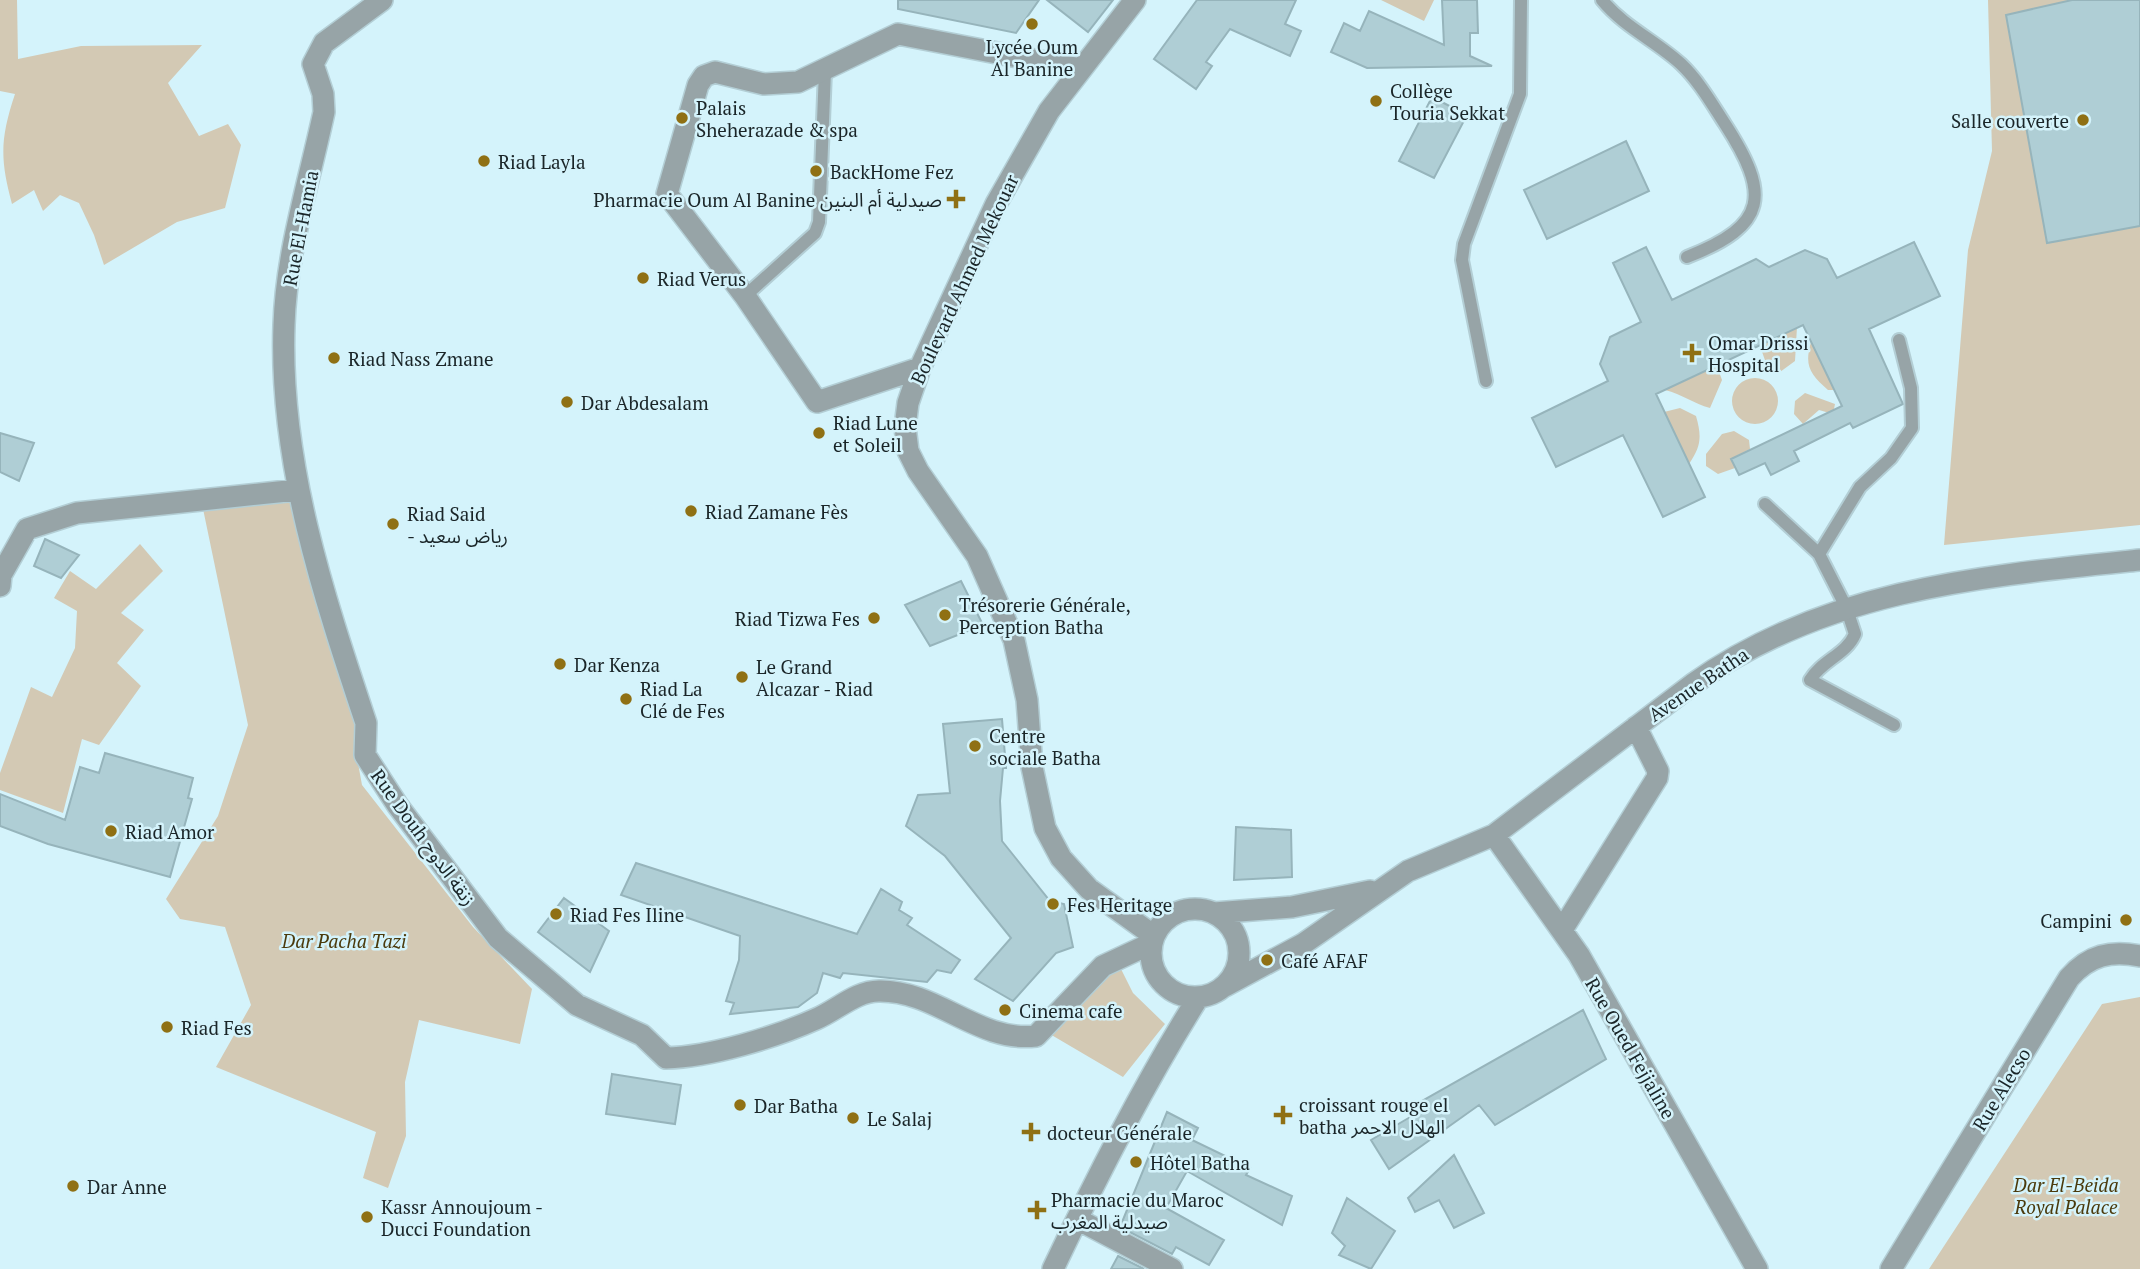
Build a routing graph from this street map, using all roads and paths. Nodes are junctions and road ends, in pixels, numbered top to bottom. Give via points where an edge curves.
1 (382, 0) edge
2 (1135, 0) edge
3 (1521, 0) edge
4 (1602, 0) edge
5 (1081, 69) junction
6 (825, 71) junction
7 (1687, 257) dead end
8 (745, 296) junction
9 (1899, 340) dead end
10 (920, 368) junction
11 (1486, 381) dead end
12 (297, 490) junction
13 (1765, 504) dead end
14 (1819, 554) junction
15 (2140, 560) edge
16 (0, 586) edge
17 (1846, 607) junction
18 (1894, 725) dead end
19 (1636, 727) junction
20 (1494, 835) junction
21 (1379, 889) junction
22 (1214, 912) junction
23 (1562, 930) junction
24 (1153, 939) junction
25 (2140, 956) edge
26 (1225, 986) junction
27 (1198, 998) junction
28 (1077, 1219) junction
29 (1053, 1269) edge
30 (1172, 1269) edge
31 (1757, 1269) edge
32 (1891, 1269) edge

1 - 12 street, Rue El-Hamia via 324,43 313,64 324,112 296,240 284,323 286,425
2 - 5 street, Boulevard Ahmed Mekouar
3 - 11 lane via 1520,94 1462,260
4 - 7 lane via 1613,14 1681,64 1752,170 1757,187 1754,208 1741,227 1726,240
5 - 6 street via 898,34
5 - 10 street, Boulevard Ahmed Mekouar via 1049,111 996,204
6 - 8 lane via 819,222 815,233
6 - 8 street via 783,84 715,72 704,76 698,85 667,194
8 - 10 street via 817,402
9 - 14 lane via 1911,388 1912,428 1891,458 1860,487
10 - 24 street, Boulevard Ahmed Mekouar via 906,415 908,451 977,556 1014,640 1045,828 1061,858 1088,889
12 - 16 street via 76,513 27,529 1,575
12 - 24 street, Rue Douh زنقة الدوح via 366,723 365,755 398,806 498,938 577,1005 642,1035 666,1058 694,1058 778,1032 816,1019 865,992 878,991 924,1000 996,1034 1036,1036 1103,966
13 - 14 lane
14 - 17 lane
15 - 17 street, Avenue Batha via 1936,584
17 - 18 lane via 1855,634 1852,642 1810,680
17 - 19 street, Avenue Batha via 1775,634 1719,665
19 - 20 street, Avenue Batha
19 - 23 street via 1658,771 1657,778
20 - 21 street, Avenue Batha via 1408,871
20 - 23 street, Rue Oued Fejjaline
21 - 22 street, Avenue Batha via 1292,907
21 - 26 street, Avenue Batha via 1303,944
22 - 24 street via 1180,911 1168,918
22 - 26 street via 1233,930 1239,947 1238,964
23 - 31 street, Rue Oued Fejjaline
24 - 27 street via 1152,965 1163,984 1176,993
25 - 32 street, Rue Alecso via 2116,953 2095,957 2069,978
26 - 27 street
27 - 28 street via 1144,1089
28 - 29 street
28 - 30 street

